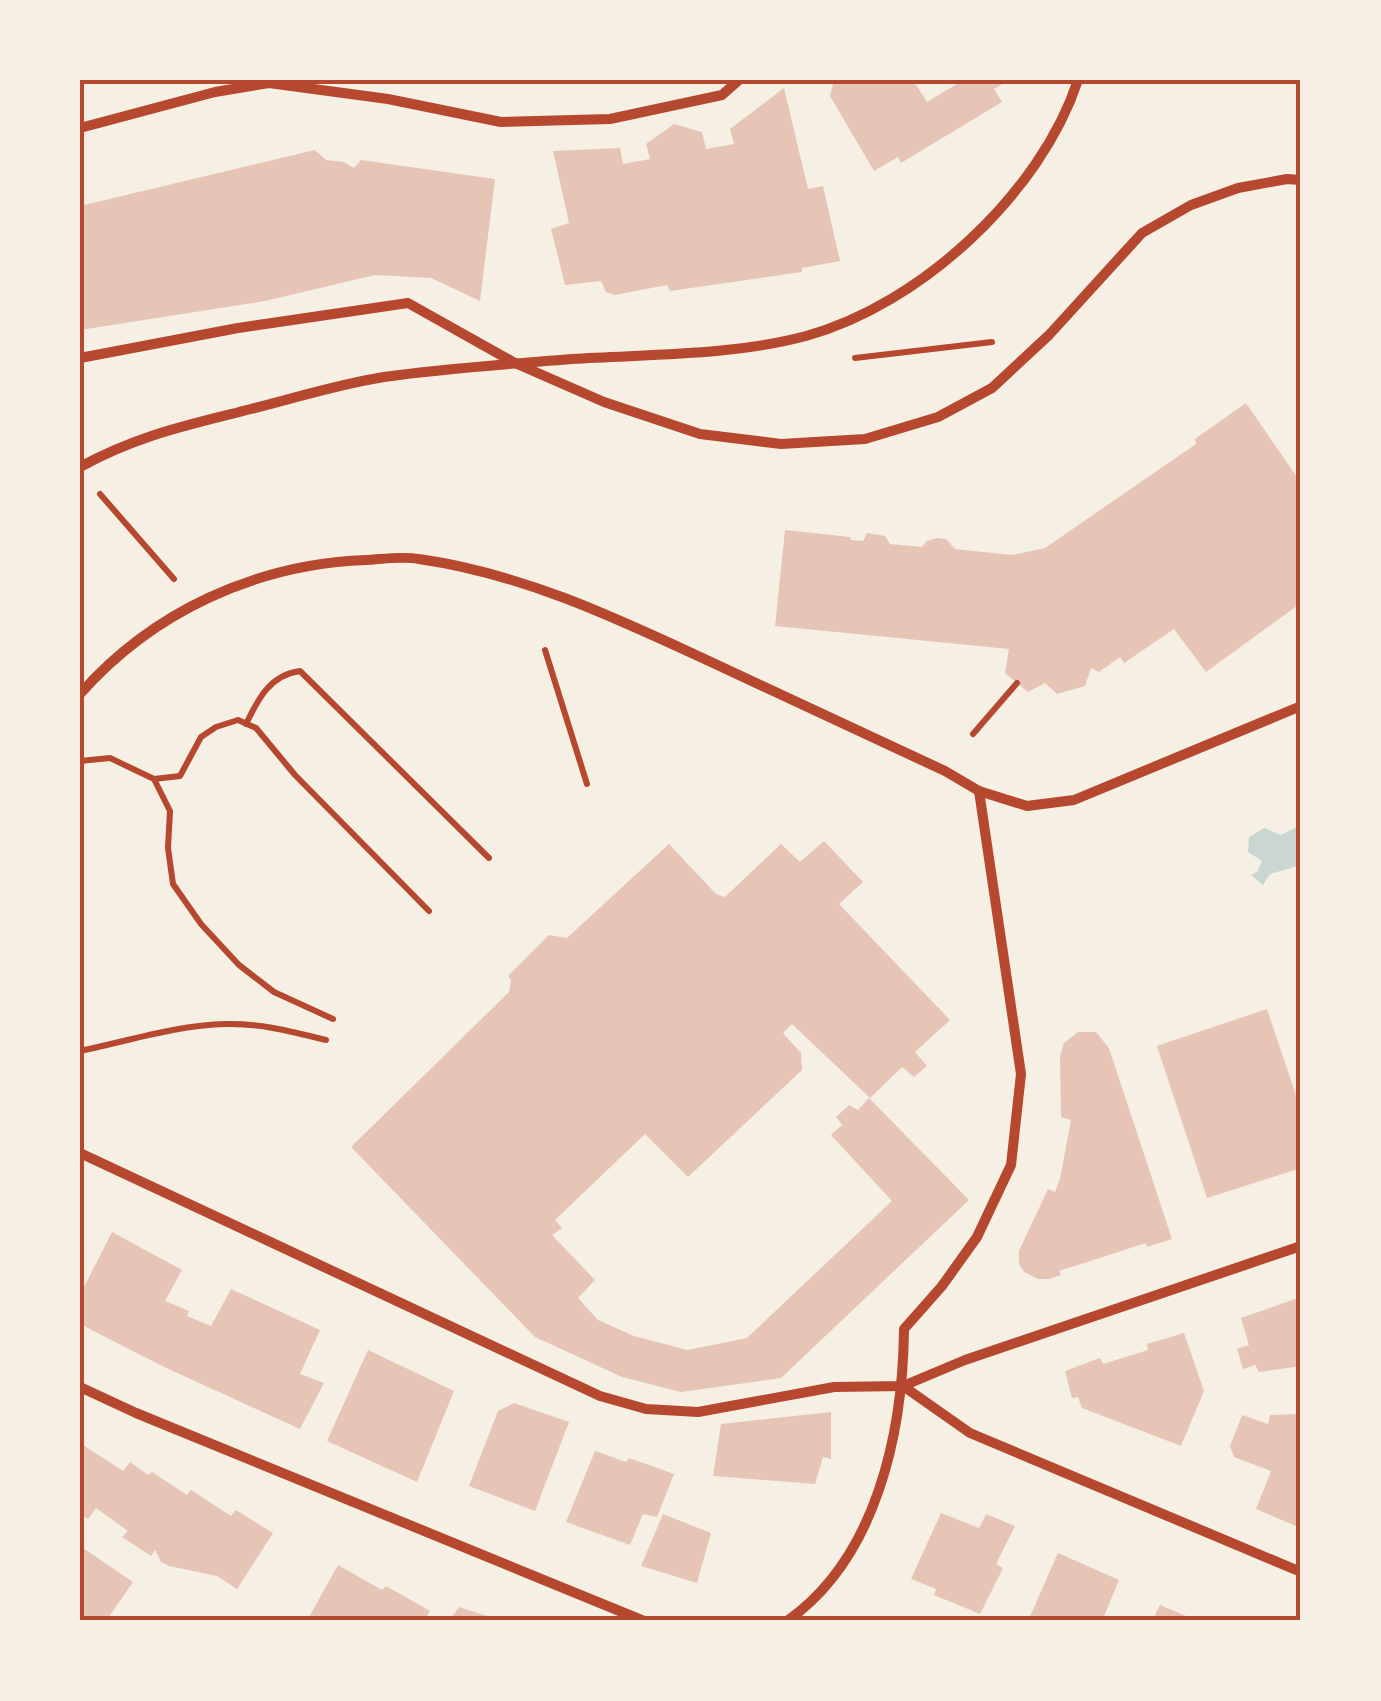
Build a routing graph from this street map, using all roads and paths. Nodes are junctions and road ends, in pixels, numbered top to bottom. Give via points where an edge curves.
1 (739, 80) edge
2 (1078, 80) edge
3 (80, 128) edge
4 (1301, 180) edge
5 (1049, 335) junction
6 (807, 336) junction
7 (80, 358) edge
8 (515, 363) junction
9 (80, 467) edge
10 (93, 485) dead end
11 (195, 604) junction
12 (545, 650) dead end
13 (1017, 683) dead end
14 (80, 694) edge
15 (1301, 706) edge
16 (246, 724) junction
17 (972, 734) dead end
18 (80, 761) edge
19 (154, 779) junction
20 (586, 784) dead end
21 (978, 791) junction
22 (489, 858) dead end
23 (429, 910) dead end
24 (333, 1019) dead end
25 (326, 1040) dead end
26 (80, 1050) edge
27 (80, 1153) edge
28 (1301, 1246) edge
29 (904, 1386) junction
30 (80, 1387) edge
31 (1301, 1572) edge
32 (644, 1621) edge
33 (787, 1621) edge

1 - 3 street via 722,95 610,119 501,122 269,82
2 - 6 street via 1045,148 984,226 887,300
4 - 5 street via 1238,188 1142,233
5 - 6 path via 838,360
5 - 8 street via 992,388 938,418 866,439 798,443 700,434
6 - 8 street via 739,348
7 - 8 street via 408,303
8 - 9 street via 345,386 166,430
10 - 11 path
11 - 14 street via 146,632
11 - 21 street via 244,582 328,562 415,558 508,577 596,609
12 - 20 path
13 - 17 path
15 - 21 street via 1074,800 1027,806
16 - 19 path via 216,726 201,737 180,776
16 - 22 path via 261,693 286,673 300,671
16 - 23 path
18 - 19 path via 110,758
19 - 24 path via 170,811 174,884 201,924 274,992
21 - 29 street via 1021,1074 1011,1165 978,1237 904,1328
25 - 26 path via 227,1024
27 - 29 street via 600,1396 646,1409 698,1412 834,1387
28 - 29 street
29 - 31 street via 970,1433
29 - 33 street via 892,1448 864,1525 842,1568
30 - 32 street

